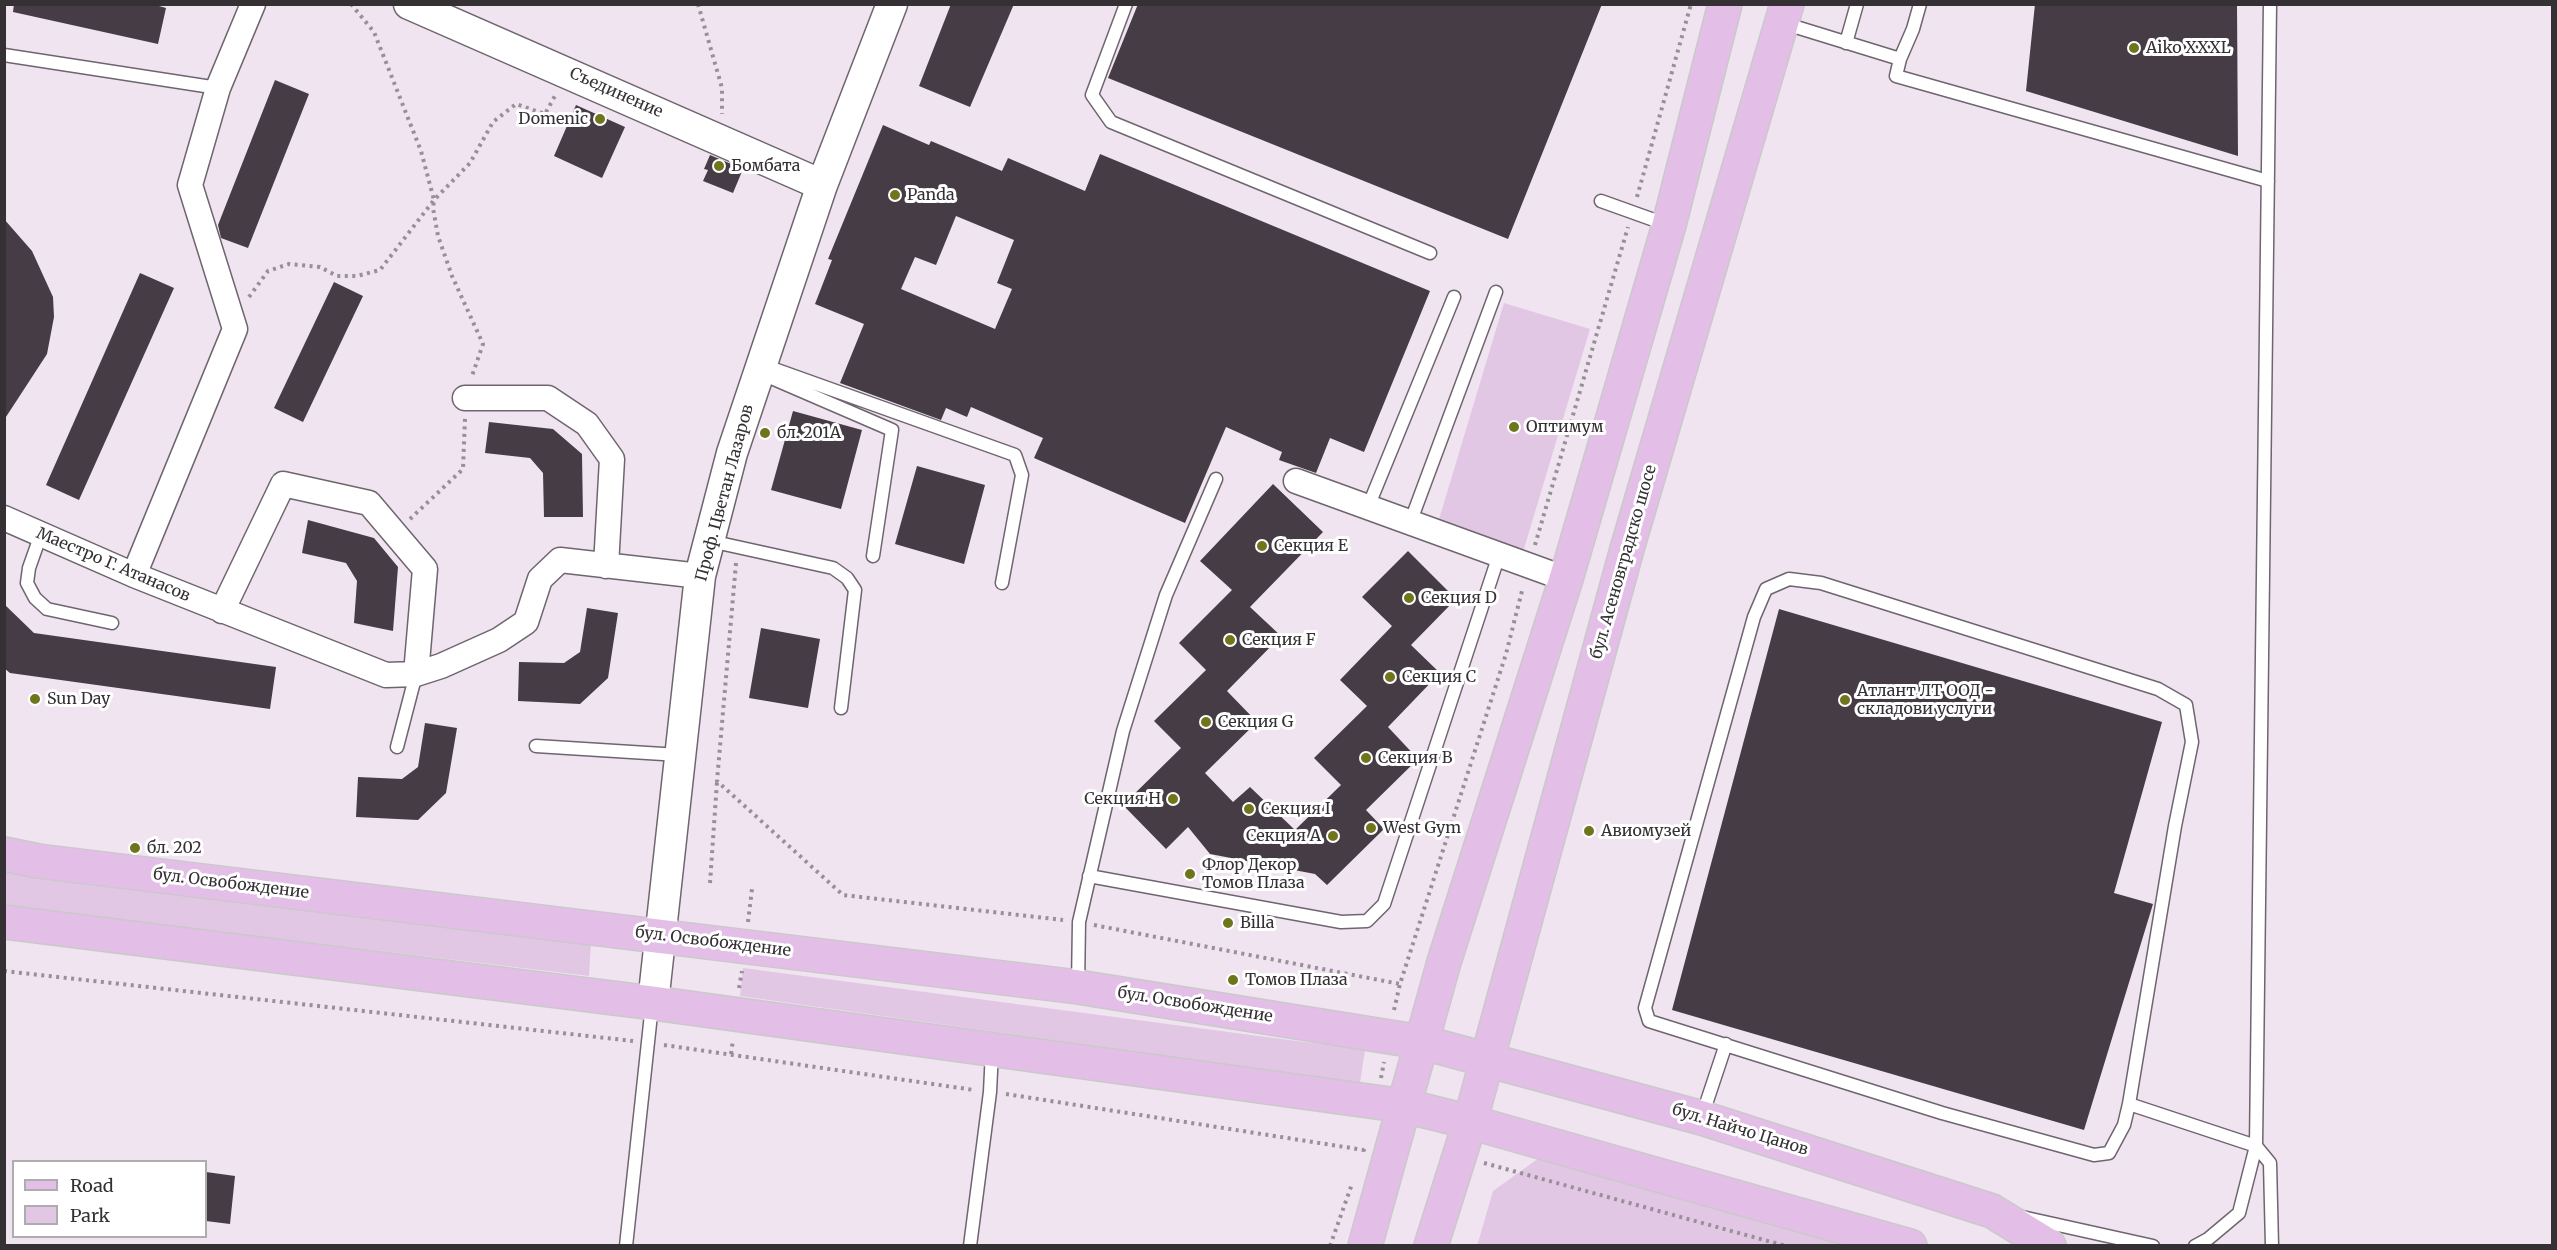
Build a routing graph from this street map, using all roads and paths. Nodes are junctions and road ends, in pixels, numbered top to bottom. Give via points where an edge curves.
1 (253, 4) edge
2 (351, 4) edge
3 (409, 4) edge
4 (698, 4) edge
5 (892, 4) edge
6 (1126, 4) edge
7 (1691, 4) edge
8 (1725, 4) edge
9 (1857, 4) edge
10 (1920, 4) edge
11 (2270, 4) edge
12 (1785, 14) edge
13 (1845, 43) junction
14 (4, 55) edge
15 (1900, 59) junction
16 (564, 71) junction
17 (218, 88) junction
18 (716, 138) junction
19 (2268, 181) junction
20 (822, 184) junction
21 (434, 200) junction
22 (1601, 201) dead end
23 (1633, 213) junction
24 (1669, 225) junction
25 (1430, 253) dead end
26 (1496, 292) dead end
27 (1454, 297) dead end
28 (236, 329) junction
29 (760, 369) junction
30 (465, 398) junction
31 (1216, 479) dead end
32 (1296, 481) dead end
33 (1368, 507) junction
34 (4, 518) edge
35 (1410, 523) junction
36 (395, 533) junction
37 (41, 534) junction
38 (724, 544) junction
39 (1499, 555) junction
40 (873, 556) dead end
41 (606, 566) junction
42 (1528, 566) junction
43 (134, 575) junction
44 (700, 576) junction
45 (1566, 579) junction
46 (1002, 583) dead end
47 (222, 610) junction
48 (112, 623) dead end
49 (416, 674) junction
50 (841, 708) dead end
51 (536, 746) dead end
52 (397, 747) dead end
53 (681, 755) junction
54 (717, 781) junction
55 (4, 854) edge
56 (1089, 876) junction
57 (710, 883) dead end
58 (4, 922) edge
59 (1079, 922) junction
60 (661, 935) junction
61 (4, 971) edge
62 (1078, 987) junction
63 (653, 1003) junction
64 (648, 1042) junction
65 (1421, 1042) junction
66 (1726, 1044) junction
67 (992, 1050) junction
68 (1487, 1060) junction
69 (990, 1092) junction
70 (2129, 1104) junction
71 (1405, 1106) junction
72 (1702, 1118) junction
73 (1470, 1122) junction
74 (2256, 1146) junction
75 (1374, 1147) junction
76 (1360, 1160) dead end
77 (1471, 1161) junction
78 (1353, 1182) dead end
79 (1992, 1211) junction
80 (627, 1245) edge
81 (970, 1245) edge
82 (1330, 1245) edge
83 (1365, 1245) edge
84 (1431, 1245) edge
85 (1786, 1245) edge
86 (1910, 1245) edge
87 (2049, 1245) edge
88 (2153, 1245) edge
89 (2195, 1245) edge
90 (2272, 1245) edge

1 - 17 street
2 - 21 path via 374,32 390,68 421,151
3 - 16 street, Съединение
4 - 18 path via 722,88 722,116
5 - 20 street, Проф. Цветан Лазаров
6 - 25 lane via 1092,95 1111,122
7 - 23 path
8 - 24 main road
9 - 13 lane
10 - 15 lane
11 - 19 lane
12 - 13 lane
12 - 68 main road, бул. Асеновградско шосе via 1627,549
13 - 15 lane
14 - 17 lane
15 - 19 lane via 1896,76
16 - 18 street, Съединение
16 - 21 path via 545,114 516,104 507,110 493,122 470,163
17 - 28 street via 189,185
18 - 20 street, Съединение
19 - 74 lane
20 - 29 street, Проф. Цветан Лазаров
21 - 28 path via 380,270 337,276 320,267 290,264 268,271 252,290
21 - 30 path via 438,236 483,344
22 - 23 lane
23 - 24 lane
23 - 42 path
24 - 45 main road
26 - 35 lane
27 - 33 lane
28 - 43 street
29 - 38 street, Проф. Цветан Лазаров via 732,453
29 - 40 lane via 892,430
29 - 46 lane via 1015,455 1022,475
30 - 36 path via 463,470
30 - 41 street via 548,398 586,424 612,459
31 - 56 lane via 1166,596 1123,731
32 - 33 street
33 - 35 street
34 - 37 street, Маестро Г. Атанасов
35 - 39 street
36 - 47 street via 369,503 284,483
36 - 49 street via 426,568
37 - 43 street, Маестро Г. Атанасов
37 - 48 lane via 27,583 35,598 47,609
38 - 44 street, Проф. Цветан Лазаров
38 - 50 lane via 833,568 847,578 855,590
38 - 54 path
39 - 42 street
39 - 56 lane via 1384,904 1367,921 1341,922
41 - 44 street
41 - 49 street, Маестро Г. Атанасов via 560,560 540,579 526,622 499,640
42 - 45 street
42 - 59 path via 1506,654 1400,984
43 - 47 street, Маестро Г. Атанасов
44 - 53 street, Проф. Цветан Лазаров
45 - 65 main road
47 - 49 street, Маестро Г. Атанасов via 386,675
49 - 52 lane
51 - 53 lane
53 - 60 street, Проф. Цветан Лазаров
54 - 57 path
54 - 59 path via 843,895
55 - 60 main road, бул. Освобождение
56 - 59 lane
58 - 63 main road
59 - 62 lane
60 - 62 main road, бул. Освобождение
60 - 63 street, Проф. Цветан Лазаров
61 - 64 path
62 - 65 main road, бул. Освобождение
63 - 64 lane
63 - 67 main road
64 - 69 path
64 - 80 lane
65 - 68 main road, бул. Найчо Цанов
65 - 71 main road
66 - 70 lane via 1942,1113 2094,1155 2109,1153 2124,1125
66 - 70 lane via 1649,1021 1645,1008 1754,617 1766,589 1789,579 1821,583 2158,689 2186,705 2192,742
66 - 72 lane
67 - 69 lane
67 - 71 main road
68 - 72 main road, бул. Найчо Цанов
68 - 73 main road, бул. Асеновградско шосе
69 - 75 path
69 - 81 lane
70 - 74 lane
71 - 73 main road
71 - 75 main road
72 - 79 main road, бул. Найчо Цанов
73 - 77 main road, бул. Асеновградско шосе
73 - 86 main road
74 - 89 lane via 2239,1213
74 - 90 lane via 2270,1163
75 - 76 path
75 - 83 main road
77 - 84 main road, бул. Асеновградско шосе
77 - 85 path
78 - 82 path
79 - 87 main road, бул. Найчо Цанов
79 - 88 lane

